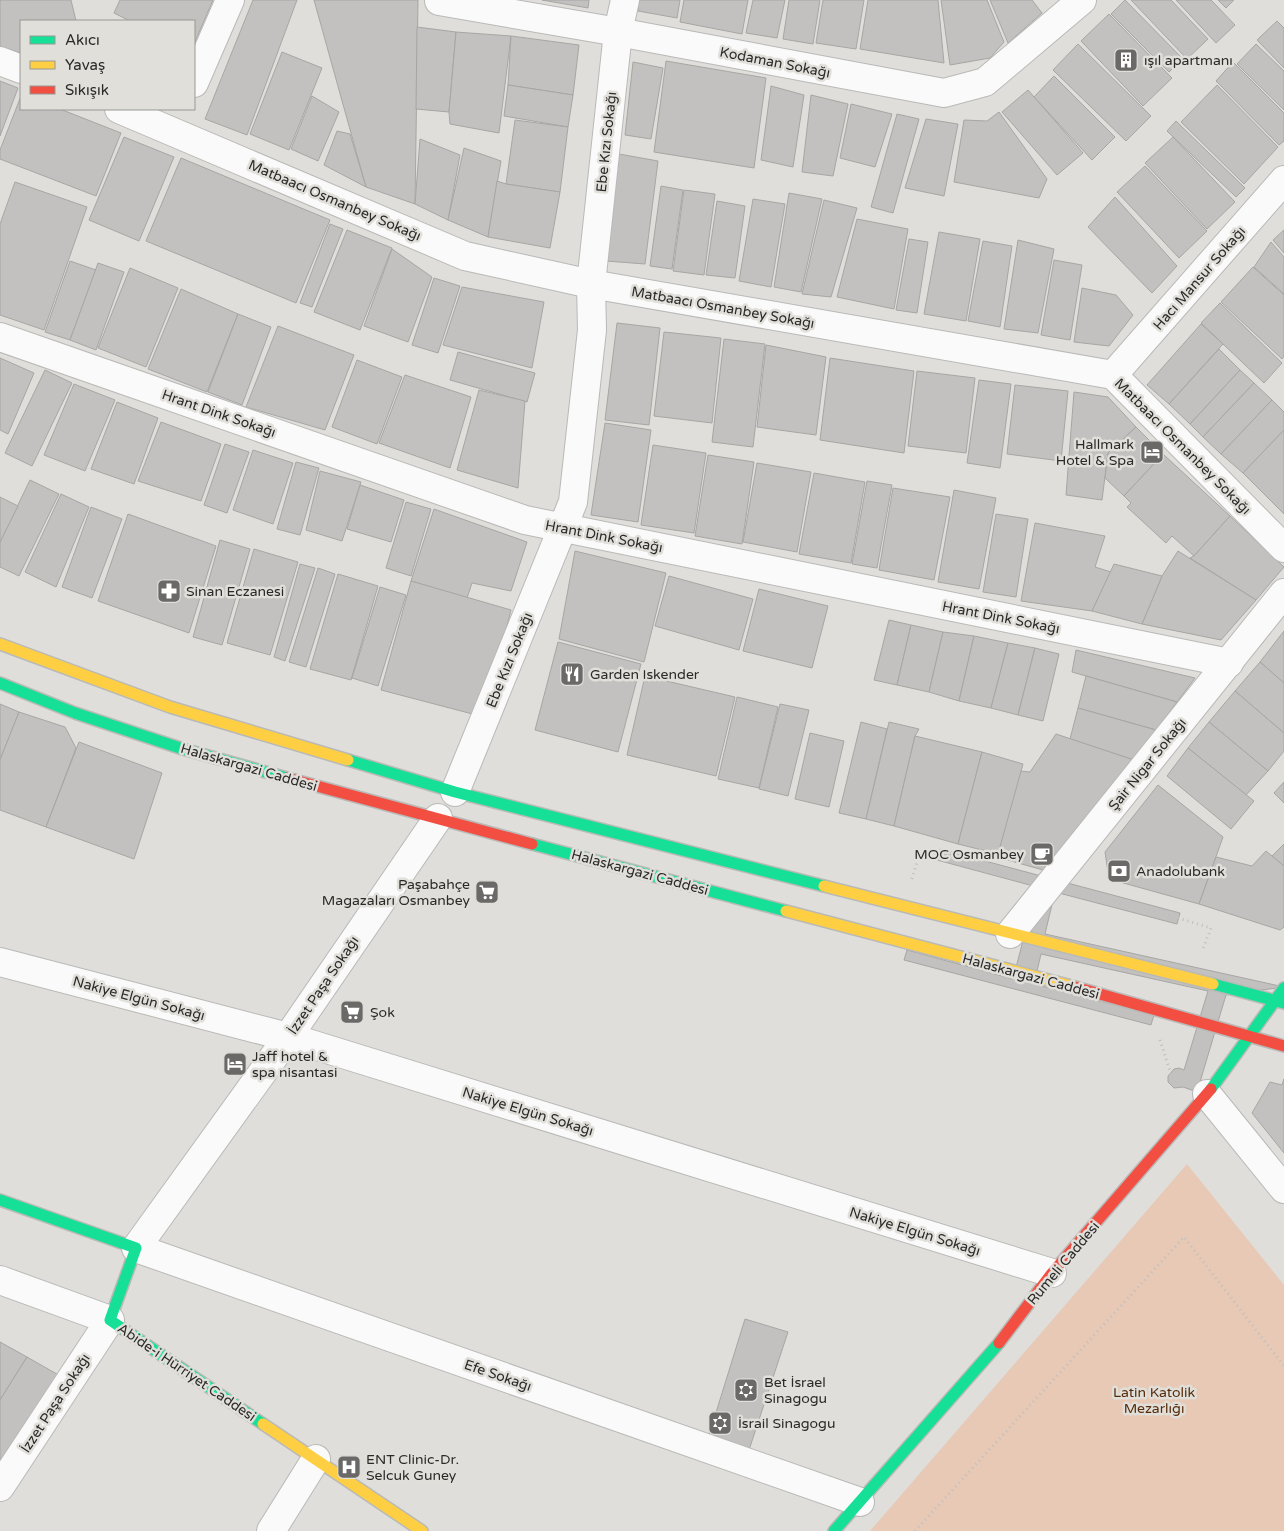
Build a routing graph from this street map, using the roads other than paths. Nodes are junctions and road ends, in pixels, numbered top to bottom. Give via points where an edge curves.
1 (230, 0) edge
2 (625, 0) edge
3 (1082, 0) edge
4 (439, 1) edge
5 (618, 32) junction
6 (0, 61) edge
7 (20, 70) edge
8 (195, 81) edge
9 (124, 110) edge
10 (178, 120) edge
11 (1284, 180) edge
12 (591, 284) junction
13 (0, 337) edge
14 (1113, 375) junction
15 (563, 528) junction
16 (1284, 548) edge
17 (1284, 593) edge
18 (0, 644) edge
19 (1229, 663) junction
20 (0, 683) edge
21 (445, 807) junction
22 (1010, 934) junction
23 (0, 962) edge
24 (1284, 988) edge
25 (1279, 1002) edge
26 (288, 1037) junction
27 (1248, 1037) junction
28 (1284, 1046) edge
29 (1200, 1102) junction
30 (1284, 1189) edge
31 (0, 1200) edge
32 (136, 1248) junction
33 (1052, 1273) junction
34 (0, 1280) edge
35 (110, 1320) junction
36 (316, 1460) junction
37 (0, 1487) edge
38 (860, 1502) junction
39 (270, 1531) edge
40 (422, 1531) edge
41 (834, 1531) edge

1 - 8 street
2 - 5 street, Ebe Kızı Sokağı
3 - 5 street, Kodaman Sokağı via 985,82 944,93
4 - 5 street, Kodaman Sokağı
5 - 12 street, Ebe Kızı Sokağı
6 - 7 street
9 - 10 street, Matbaacı Osmanbey Sokağı
10 - 12 street, Matbaacı Osmanbey Sokağı via 465,256
11 - 14 street, Hacı Mansur Sokağı
12 - 14 street, Matbaacı Osmanbey Sokağı
12 - 15 street, Ebe Kızı Sokağı via 592,330 573,502
13 - 15 street, Hrant Dink Sokağı via 525,520
14 - 16 street, Matbaacı Osmanbey Sokağı
15 - 19 street, Hrant Dink Sokağı
15 - 21 street, Ebe Kızı Sokağı
17 - 19 street, Şair Nigar Sokağı
18 - 21 main road, Halaskargazi Caddesi
19 - 22 street, Şair Nigar Sokağı
20 - 21 main road, Halaskargazi Caddesi via 75,713 183,749
21 - 22 main road, Halaskargazi Caddesi via 904,906
21 - 26 street, İzzet Paşa Sokağı
21 - 27 main road, Halaskargazi Caddesi
22 - 25 main road, Halaskargazi Caddesi
23 - 26 street, Nakiye Elgün Sokağı
24 - 25 main road, Rumeli Caddesi
25 - 27 main road, Rumeli Caddesi
26 - 32 street, İzzet Paşa Sokağı
26 - 33 street, Nakiye Elgün Sokağı
27 - 28 main road, Halaskargazi Caddesi
27 - 29 main road, Rumeli Caddesi
29 - 30 street
29 - 33 main road, Rumeli Caddesi
31 - 32 main road
32 - 35 main road, Abide-i Hürriyet Caddesi
32 - 38 street, Efe Sokağı
33 - 38 main road, Rumeli Caddesi via 994,1349
34 - 35 street
35 - 36 main road, Abide-i Hürriyet Caddesi
35 - 37 street, İzzet Paşa Sokağı
36 - 39 street
36 - 40 main road, Abide-i Hürriyet Caddesi
38 - 41 main road, Rumeli Caddesi

